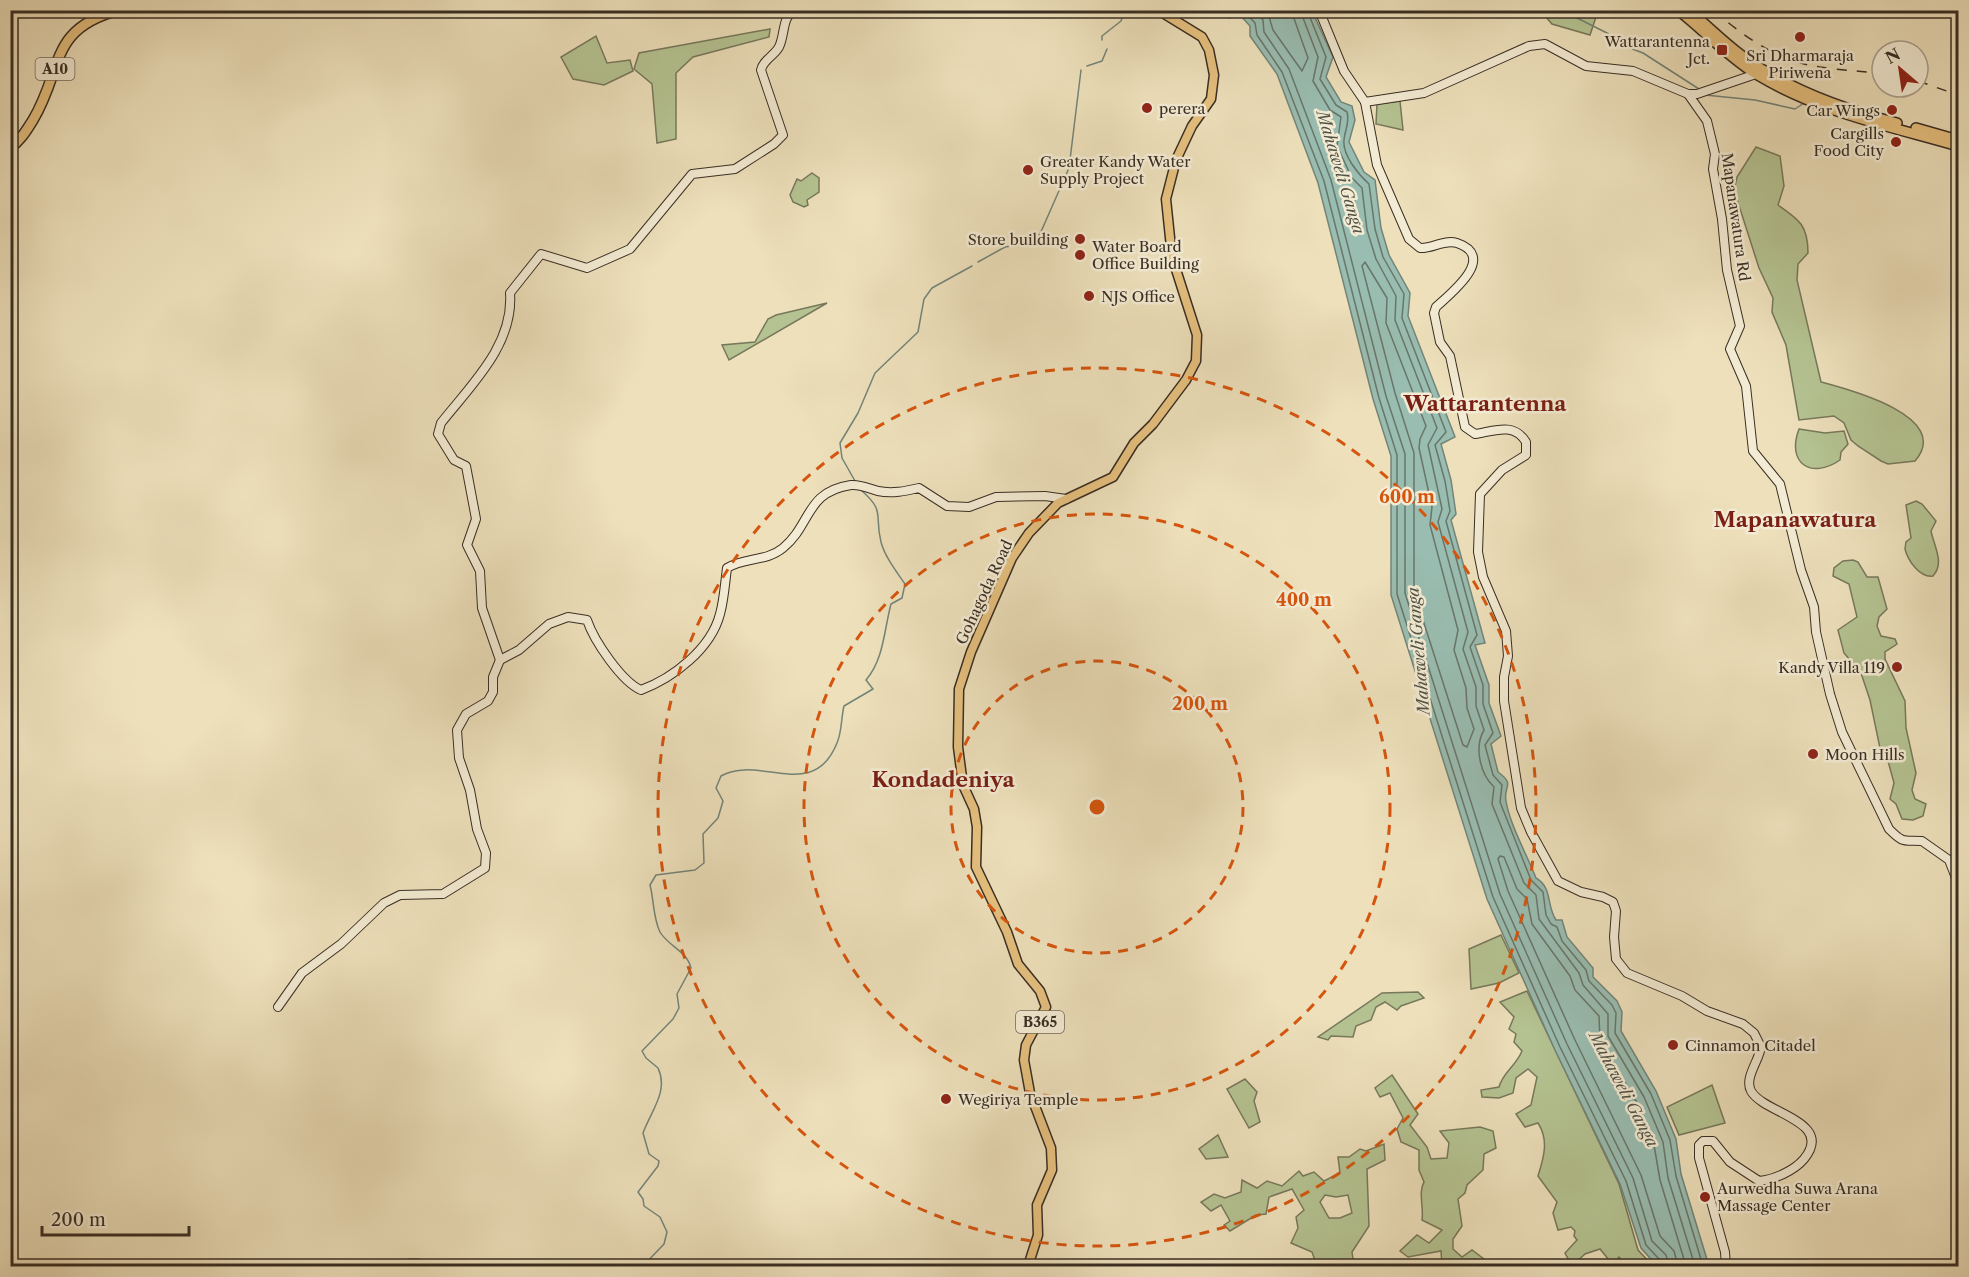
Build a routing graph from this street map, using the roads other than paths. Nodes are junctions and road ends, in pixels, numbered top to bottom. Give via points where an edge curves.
1 (119, 10) edge
2 (794, 10) edge
3 (1158, 10) edge
4 (1319, 10) edge
5 (1678, 10) edge
6 (1688, 10) edge
7 (1760, 72) junction
8 (1696, 93) junction
9 (1365, 102) junction
10 (1959, 140) edge
11 (1959, 146) edge
12 (10, 148) edge
13 (1066, 499) junction
14 (500, 660) junction
15 (1959, 883) edge
16 (278, 1007) dead end
17 (1028, 1266) edge
18 (1725, 1266) edge

1 - 12 highway, A10 via 87,22 66,41 45,99 21,140
2 - 14 street via 787,17 778,47 761,70 783,135 735,169 692,174 630,249 587,268 541,254 510,293 511,314 488,365 441,423 438,434 454,460 466,466 476,519 467,545 480,571 482,608
3 - 13 main road, Gohagoda Road / B365 via 1202,37 1214,75 1210,99 1176,160 1166,199 1172,257 1197,335 1197,356 1186,380 1134,442 1113,477
4 - 9 street via 1344,70
5 - 7 highway via 1722,50
6 - 7 highway
7 - 8 street
7 - 10 highway via 1850,111
7 - 11 highway via 1840,114
8 - 9 street via 1633,71 1586,66 1545,44 1529,46 1424,93
8 - 15 street, Mapanawatura Rd via 1715,154 1713,169 1727,270 1740,326 1730,349 1746,386 1753,451 1780,484 1814,607 1825,673 1842,732 1889,829 1900,840 1922,841 1944,856
9 - 18 street via 1377,165 1409,239 1419,248 1456,243 1472,257 1466,279 1434,313 1440,342 1450,356 1465,427 1474,434 1510,429 1526,442 1526,455 1502,470 1480,494 1478,552 1506,631 1504,701 1521,808 1558,882 1612,902 1616,911 1616,959 1627,973 1743,1024 1754,1033 1761,1047 1749,1079 1750,1089 1759,1101 1790,1116 1809,1132 1811,1150 1802,1162 1759,1181 1739,1170 1713,1142 1699,1145
13 - 14 street via 996,496 969,507 947,506 919,488 880,492 851,485 816,501 799,533 781,549 763,559 727,568 720,616 710,636 686,664 660,683 641,690 631,686 591,633 587,620 568,617 549,624 519,650
13 - 17 main road, Gohagoda Road / B365 via 1038,521 1012,558 971,652 959,694 958,747 963,785 977,827 976,867 1018,964 1040,992 1046,1007 1026,1045 1024,1060 1030,1093 1051,1148 1052,1170 1037,1205 1038,1235
14 - 16 street via 488,701 466,714 457,730 459,758 486,853 485,868 443,894 400,895 384,903 341,944 302,973

